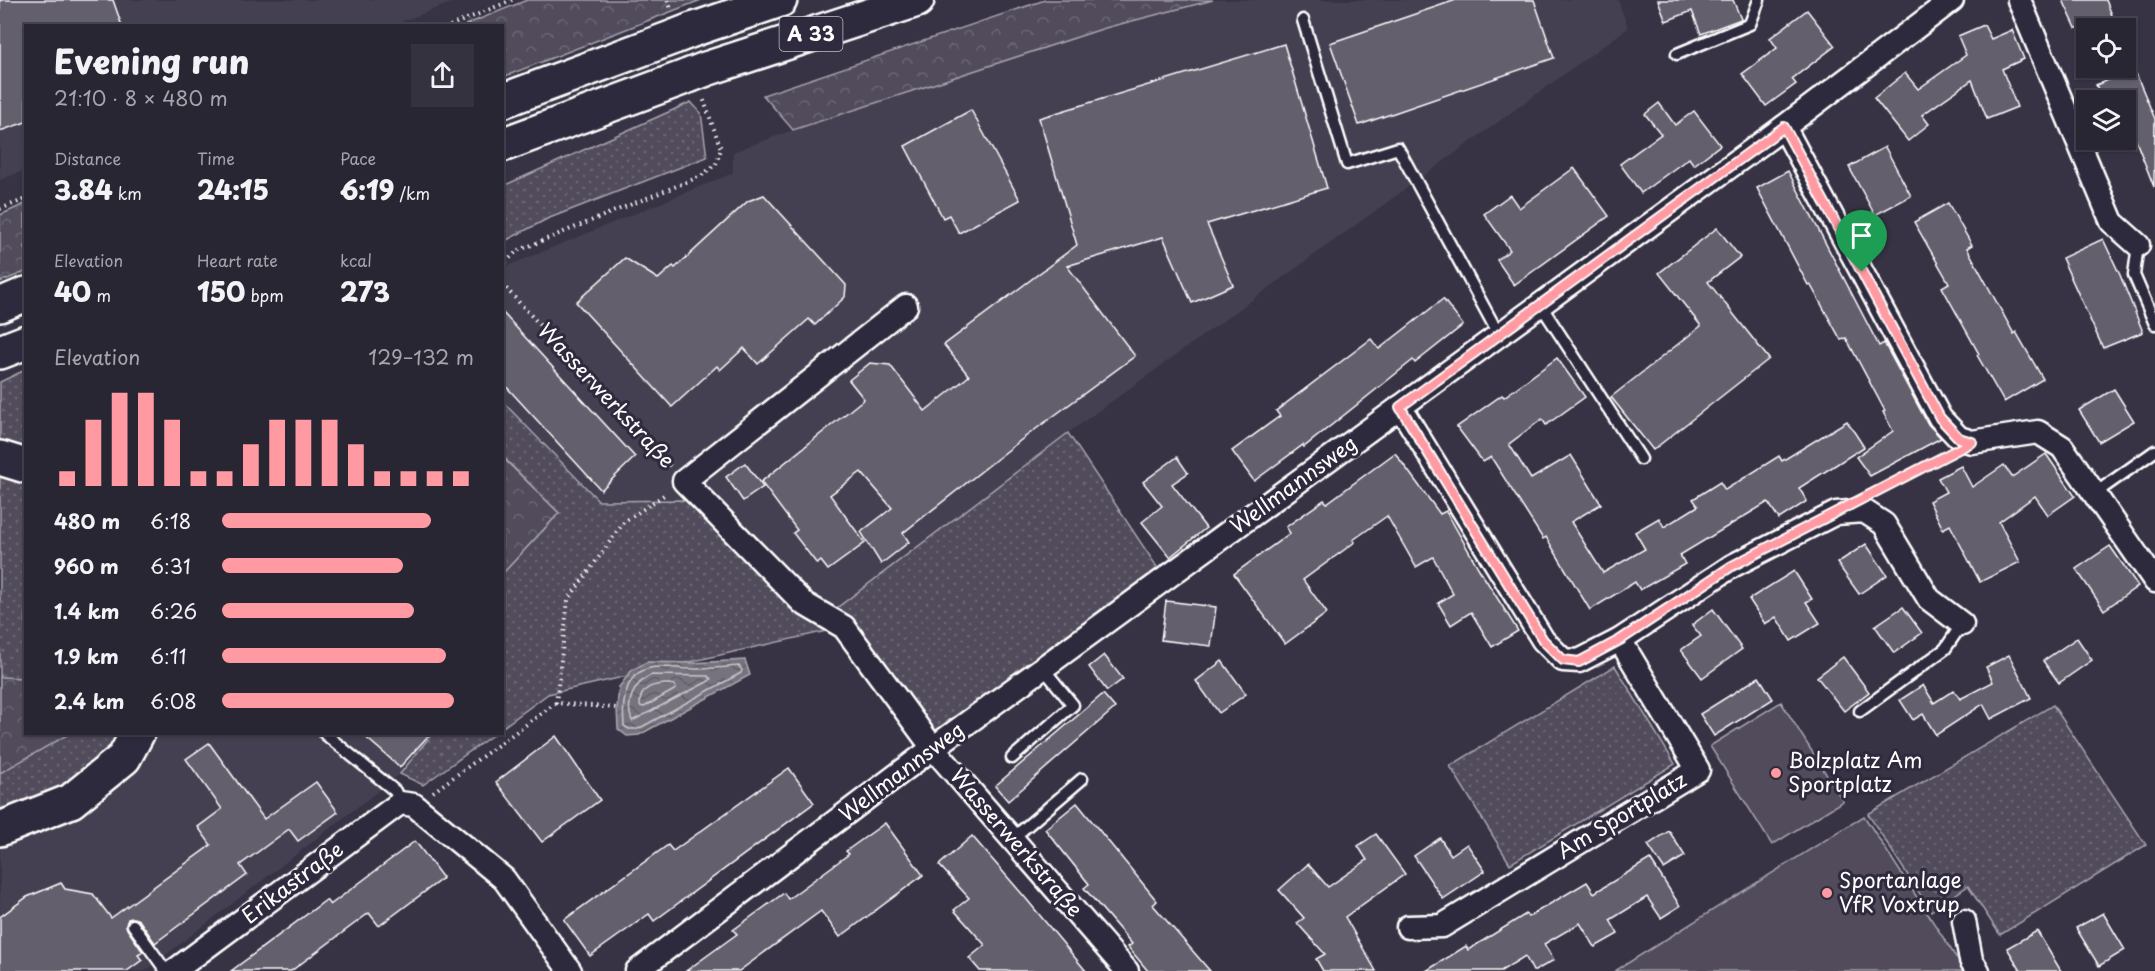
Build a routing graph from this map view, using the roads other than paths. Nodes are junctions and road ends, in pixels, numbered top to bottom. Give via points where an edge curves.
1 (780, 0) edge
2 (917, 0) edge
3 (1759, 0) edge
4 (1952, 0) edge
5 (2019, 0) edge
6 (1303, 20) dead end
7 (1677, 54) dead end
8 (504, 100) edge
9 (1784, 127) junction
10 (504, 144) edge
11 (2138, 245) joint
12 (24, 295) edge
13 (1540, 304) junction
14 (0, 305) edge
15 (906, 306) dead end
16 (2155, 324) edge
17 (1499, 335) junction
18 (24, 343) edge
19 (0, 352) edge
20 (1400, 407) junction
21 (2155, 451) edge
22 (0, 458) edge
23 (1641, 459) dead end
24 (24, 465) edge
25 (2094, 494) junction
26 (2155, 581) edge
27 (1962, 624) joint
28 (1620, 640) junction
29 (1043, 668) junction
30 (1860, 711) dead end
31 (136, 735) edge
32 (326, 735) edge
33 (933, 748) junction
34 (1012, 758) dead end
35 (1082, 779) dead end
36 (407, 804) junction
37 (0, 829) edge
38 (1013, 838) junction
39 (1964, 921) dead end
40 (133, 926) dead end
41 (1408, 927) dead end
42 (166, 971) edge
43 (174, 971) edge
44 (570, 971) edge
45 (636, 971) edge
46 (1127, 971) edge
47 (1978, 971) edge

1 - 8 highway, A 33 via 679,26
2 - 10 highway, A 33 via 699,80
3 - 7 lane via 1750,24
4 - 9 street, Wellmannsweg
5 - 11 street via 2112,222
6 - 17 lane via 1347,164 1398,148
9 - 13 street, Wellmannsweg
9 - 25 street via 1940,418 1959,438 1972,442 2038,432 2062,447
11 - 16 lane via 2134,275
12 - 14 highway
13 - 17 street, Wellmannsweg
13 - 23 lane
15 - 33 street, Wasserwerkstraße via 684,481 803,603 844,627
17 - 20 street, Wellmannsweg
18 - 19 highway
20 - 28 street via 1543,640 1563,660 1579,662
20 - 29 street, Wellmannsweg
21 - 25 lane
22 - 24 highway
25 - 26 street
27 - 28 street via 1929,599 1884,525 1864,511 1836,513 1732,566
27 - 30 lane via 1945,649
28 - 41 street, Am Sportplatz via 1698,770 1442,926
29 - 33 street, Wellmannsweg
29 - 34 lane via 1073,705
31 - 37 highway via 124,758 71,801
32 - 36 lane
33 - 38 street, Wasserwerkstraße
33 - 45 street, Wellmannsweg
35 - 38 lane
36 - 43 street, Erikastraße
36 - 44 street via 504,879
38 - 46 street, Wasserwerkstraße
39 - 47 street via 1971,960
40 - 42 lane

